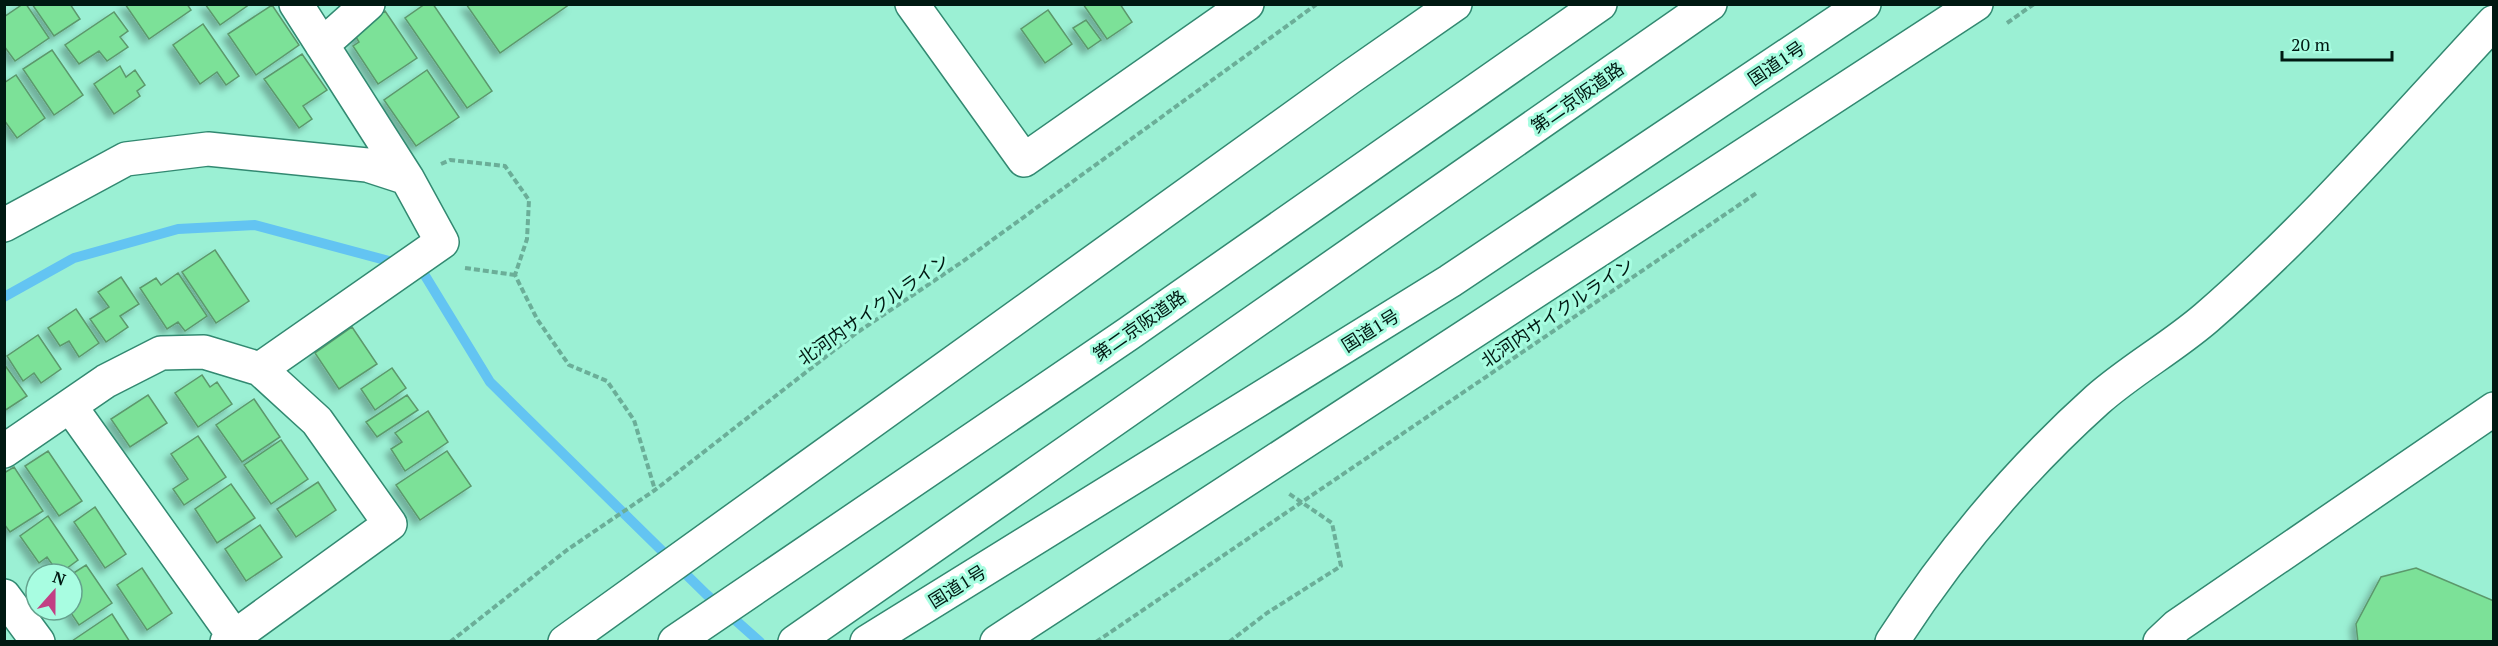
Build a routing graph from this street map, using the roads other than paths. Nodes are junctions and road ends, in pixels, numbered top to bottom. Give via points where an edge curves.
1 (296, 4) edge
2 (368, 4) edge
3 (912, 4) edge
4 (1247, 4) edge
5 (1455, 4) edge
6 (1600, 4) edge
7 (1710, 4) edge
8 (1864, 4) edge
9 (1976, 4) edge
10 (2493, 22) edge
11 (322, 45) junction
12 (407, 178) junction
13 (4, 225) edge
14 (260, 369) junction
15 (70, 406) junction
16 (2493, 409) edge
17 (4, 451) edge
18 (4, 596) edge
19 (230, 639) edge
20 (38, 642) edge
21 (565, 642) edge
22 (675, 642) edge
23 (795, 642) edge
24 (867, 642) edge
25 (997, 642) edge
26 (1892, 642) edge
27 (2160, 642) edge

1 - 11 main road
2 - 11 main road
3 - 4 main road via 1024,160
5 - 21 main road
6 - 22 main road, 第二京阪道路
7 - 23 main road, 第二京阪道路
8 - 24 main road, 国道1号 via 1450,281
9 - 25 main road
10 - 26 main road via 2302,229 2204,319 2098,399 2010,485 1928,586
11 - 12 main road
12 - 13 main road via 368,165 208,149 126,159
12 - 14 main road via 442,242
14 - 15 main road via 204,352 161,353 106,381
14 - 19 main road via 317,420 390,524
15 - 17 main road
15 - 19 main road
16 - 27 main road via 2177,626
18 - 20 main road

